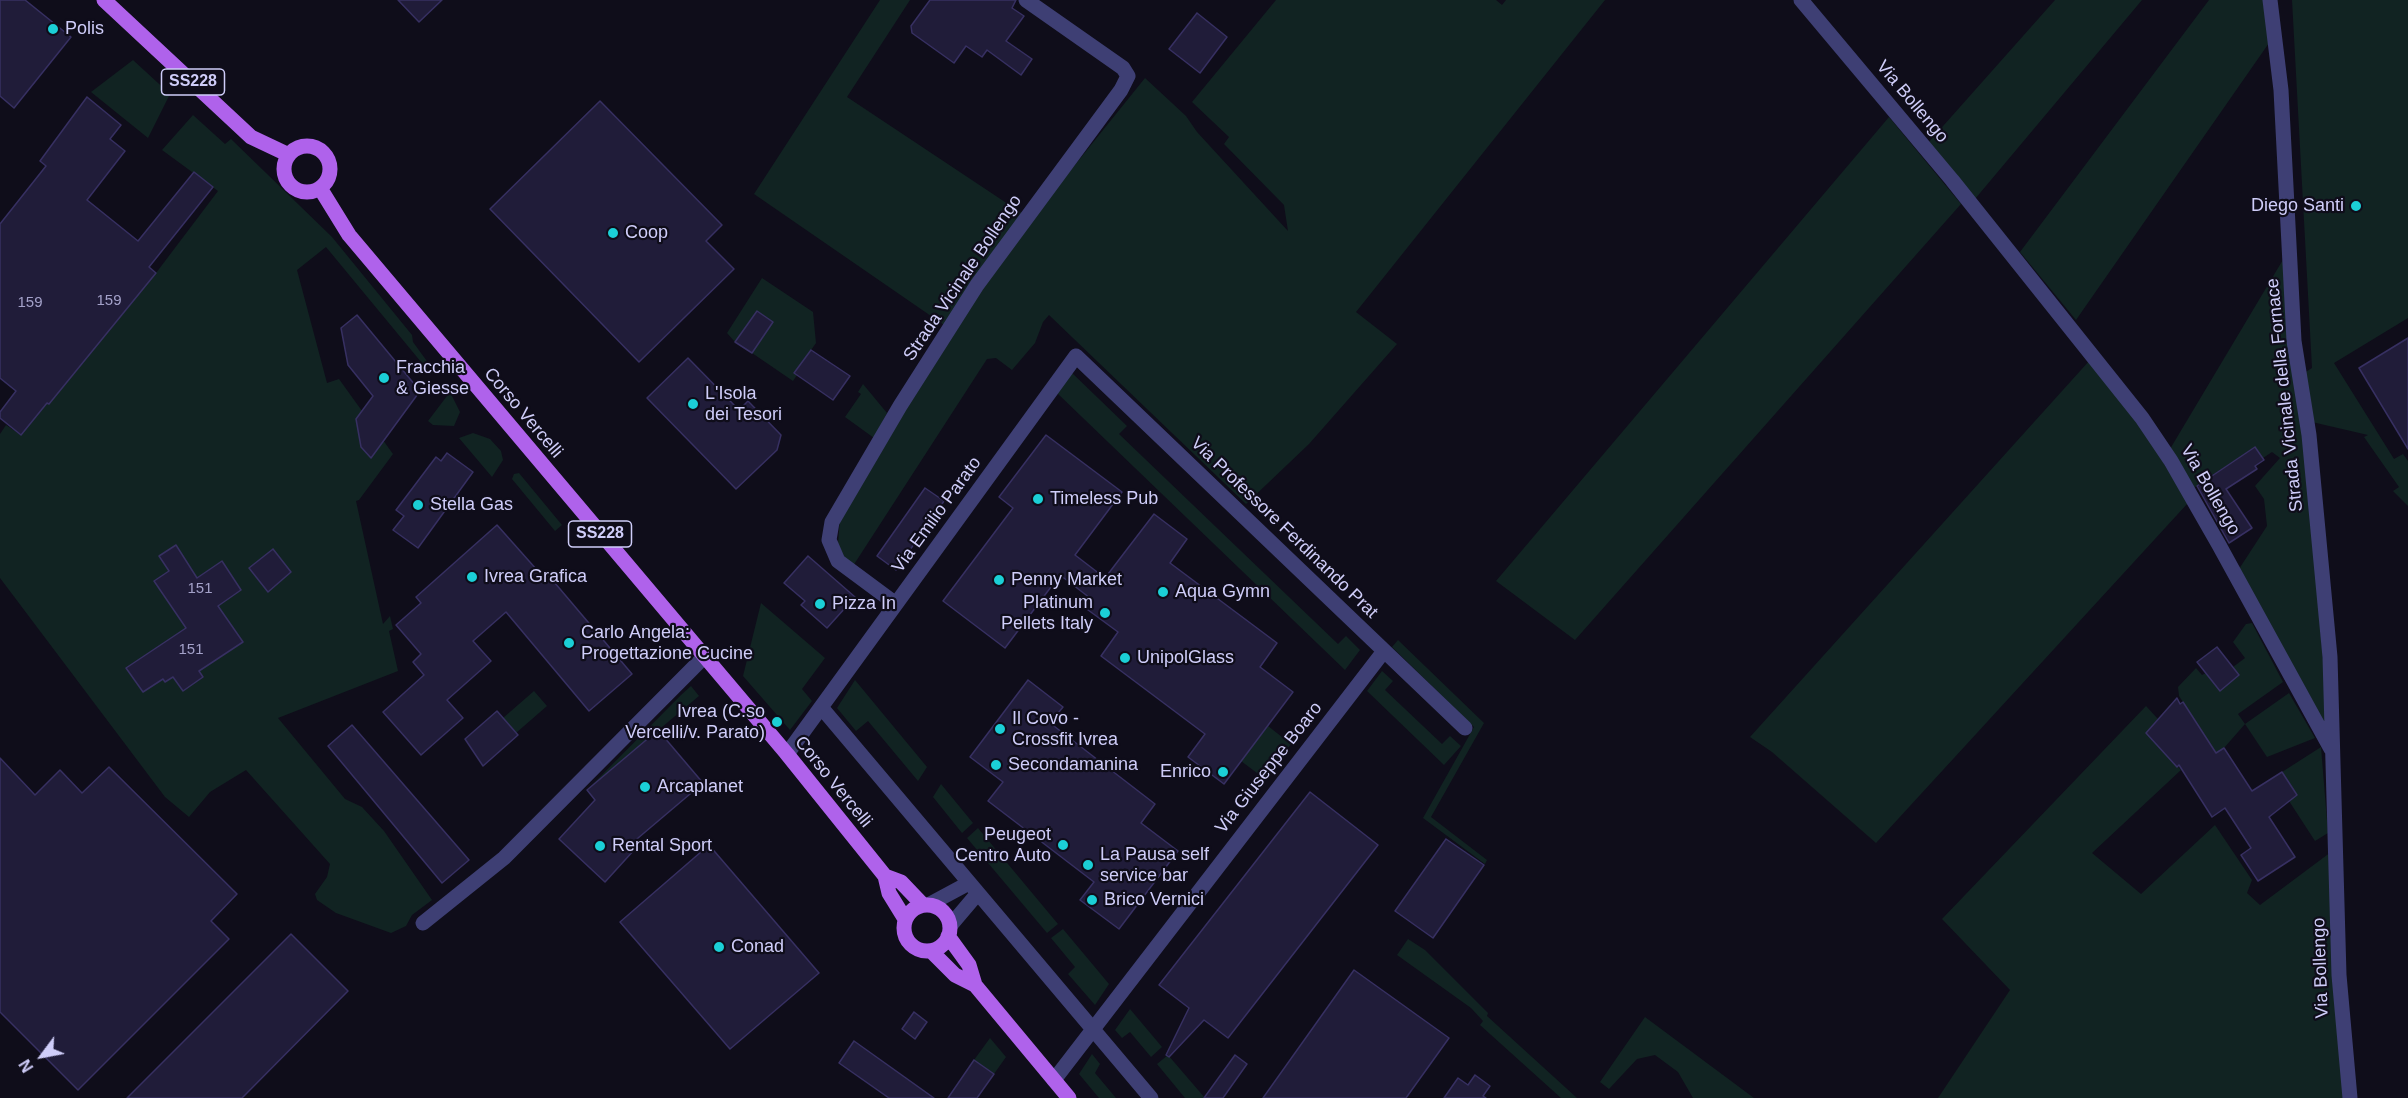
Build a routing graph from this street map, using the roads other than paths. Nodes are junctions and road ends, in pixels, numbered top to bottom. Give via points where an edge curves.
1 (104, 0) edge
2 (1026, 0) edge
3 (1801, 0) edge
4 (2270, 0) edge
5 (289, 155) junction
6 (320, 188) junction
7 (1076, 356) joint
8 (896, 604) junction
9 (1384, 651) junction
10 (704, 657) junction
11 (820, 707) junction
12 (1465, 728) dead end
13 (2332, 750) junction
14 (787, 754) junction
15 (885, 876) junction
16 (973, 888) junction
17 (926, 904) junction
18 (905, 919) junction
19 (423, 923) dead end
20 (949, 931) junction
21 (931, 951) junction
22 (975, 985) junction
23 (1093, 1030) junction
24 (1054, 1080) junction
25 (1069, 1098) edge
26 (1151, 1098) edge
27 (2350, 1098) edge

1 - 5 main road, SS228 via 251,137
2 - 8 street, Strada Vicinale Bollengo via 1123,68 1128,76 977,285 832,522 830,540 838,561
3 - 13 street, Via Bollengo via 2087,346 2156,437
4 - 13 street, Strada Vicinale della Fornace via 2281,90 2294,341 2309,435 2330,646
5 - 6 main road via 284,174 292,187 306,192
5 - 6 main road via 295,149 313,147 327,157 330,174
6 - 10 main road, Corso Vercelli / SS228 via 349,235
7 - 8 street, Via Emilio Parato
7 - 9 street, Via Professore Ferdinando Prat
8 - 11 street, Via Emilio Parato
9 - 12 street, Via Professore Ferdinando Prat
9 - 23 street, Via Giuseppe Boaro
10 - 14 main road, Corso Vercelli / SS228
10 - 19 street via 494,867
11 - 14 street, Via Emilio Parato
11 - 16 street, Corso Vercelli
13 - 27 street, Via Bollengo via 2339,975
14 - 15 main road, Corso Vercelli / SS228
15 - 17 main road, Corso Vercelli / SS228 via 901,882
15 - 18 main road, Corso Vercelli / SS228 via 889,893
16 - 17 street
16 - 20 street
16 - 23 street, Corso Vercelli
17 - 18 main road via 909,911
17 - 20 main road via 943,911
18 - 21 main road via 904,932 910,945
20 - 21 main road via 940,947
20 - 22 main road via 969,965
21 - 22 main road via 955,975
22 - 24 main road
23 - 24 street, Via Giuseppe Boaro
23 - 26 street, Corso Vercelli
24 - 25 main road

